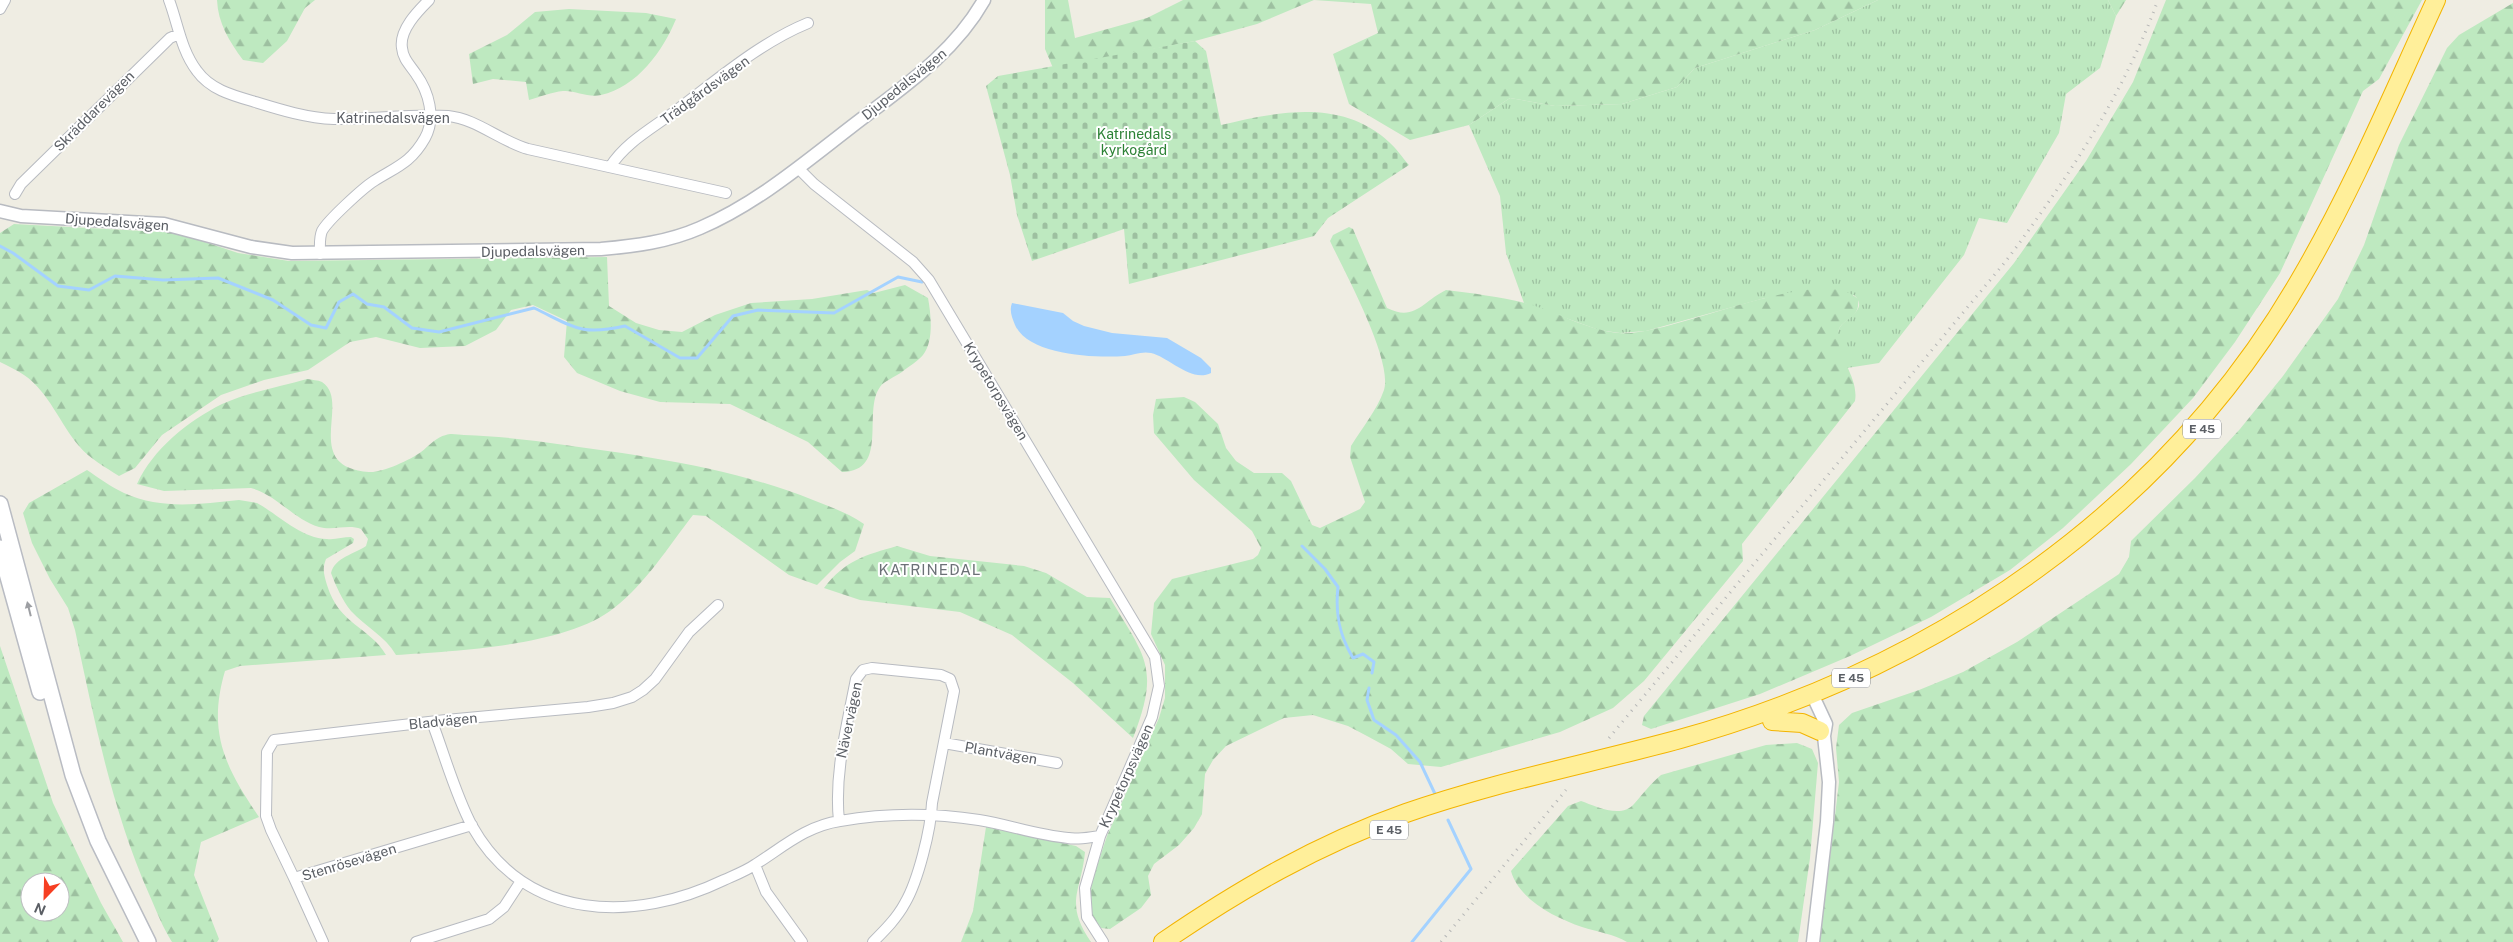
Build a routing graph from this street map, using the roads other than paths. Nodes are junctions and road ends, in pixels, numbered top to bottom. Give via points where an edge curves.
1 (5, 0) edge
2 (169, 0) edge
3 (429, 0) edge
4 (984, 0) edge
5 (2436, 0) edge
6 (2449, 0) edge
7 (0, 9) edge
8 (808, 23) dead end
9 (179, 34) junction
10 (431, 115) junction
11 (610, 167) junction
12 (798, 168) junction
13 (726, 193) dead end
14 (15, 194) dead end
15 (0, 211) edge
16 (320, 254) junction
17 (0, 504) edge
18 (0, 548) edge
19 (718, 605) dead end
20 (1814, 699) junction
21 (1772, 720) junction
22 (432, 722) junction
23 (1822, 733) junction
24 (944, 742) junction
25 (1057, 763) dead end
26 (73, 775) junction
27 (931, 816) junction
28 (838, 821) junction
29 (472, 825) junction
30 (1100, 836) junction
31 (755, 865) junction
32 (294, 878) junction
33 (521, 880) junction
34 (148, 942) edge
35 (323, 942) edge
36 (416, 942) edge
37 (802, 942) edge
38 (874, 942) edge
39 (1103, 942) edge
40 (1163, 942) edge
41 (1178, 942) edge
42 (1813, 942) edge

1 - 7 street
2 - 9 street, Katrinedalsvägen
3 - 10 street via 405,31 401,46 405,60 424,85
4 - 12 street, Djupedalsvägen via 965,30 936,60
5 - 20 highway, E 45 via 2343,198 2300,280 2250,356 2187,434 2111,510 2025,578 1930,638
6 - 20 highway, E 45 via 2352,201 2308,284 2257,361 2194,439 2116,517 2033,585 1937,648 1878,678
8 - 11 street, Trädgårdsvägen via 770,43 707,88 623,150
9 - 10 street, Katrinedalsvägen via 190,60 203,78 234,96 314,117 357,119
9 - 14 street, Skräddarevägen via 170,38 124,81 21,184
10 - 11 street, Katrinedalsvägen via 458,118 528,149
10 - 16 street via 426,135 412,157 374,181 329,223 320,239
11 - 13 street, Katrinedalsvägen
12 - 16 street, Djupedalsvägen via 722,218 689,233 649,244 601,250
12 - 30 street, Krypetorpsvägen via 913,262 929,280 1155,657 1159,686 1152,717
15 - 16 street, Djupedalsvägen via 22,216 164,224 250,247
26 -> 17 main road
18 - 26 main road via 43,702
19 - 22 street, Bladvägen via 689,632 654,679 632,697 588,707
20 - 21 highway, E 45
20 - 23 street via 1824,717
20 - 40 highway, E 45 via 1439,802 1361,831 1245,888
21 - 23 highway via 1802,723
21 - 41 highway, E 45 via 1707,742 1502,793 1406,823 1321,859 1242,900
22 - 29 street, Krypetorpsvägen
22 - 32 street, Bladvägen via 278,738 270,743 267,752 266,816
23 - 42 street via 1829,767 1829,799
24 - 25 street, Plantvägen
24 - 27 street, Nävervägen
24 - 28 street, Nävervägen via 954,691 950,679 941,675 872,668 864,670 856,679 839,770 836,794
26 - 34 main road via 102,849
27 - 28 street, Krypetorpsvägen
27 - 30 street, Krypetorpsvägen via 981,821 1070,839
27 - 38 street, Nävervägen via 911,892 896,917
28 - 31 street, Krypetorpsvägen via 792,838
29 - 32 street, Stenrösevägen
29 - 33 street, Krypetorpsvägen via 499,862
30 - 39 street via 1084,897 1087,917
31 - 33 street, Krypetorpsvägen via 681,898 626,908 576,903
31 - 37 street via 766,892
32 - 35 street, Stenrösevägen
33 - 36 street via 504,907 489,919

